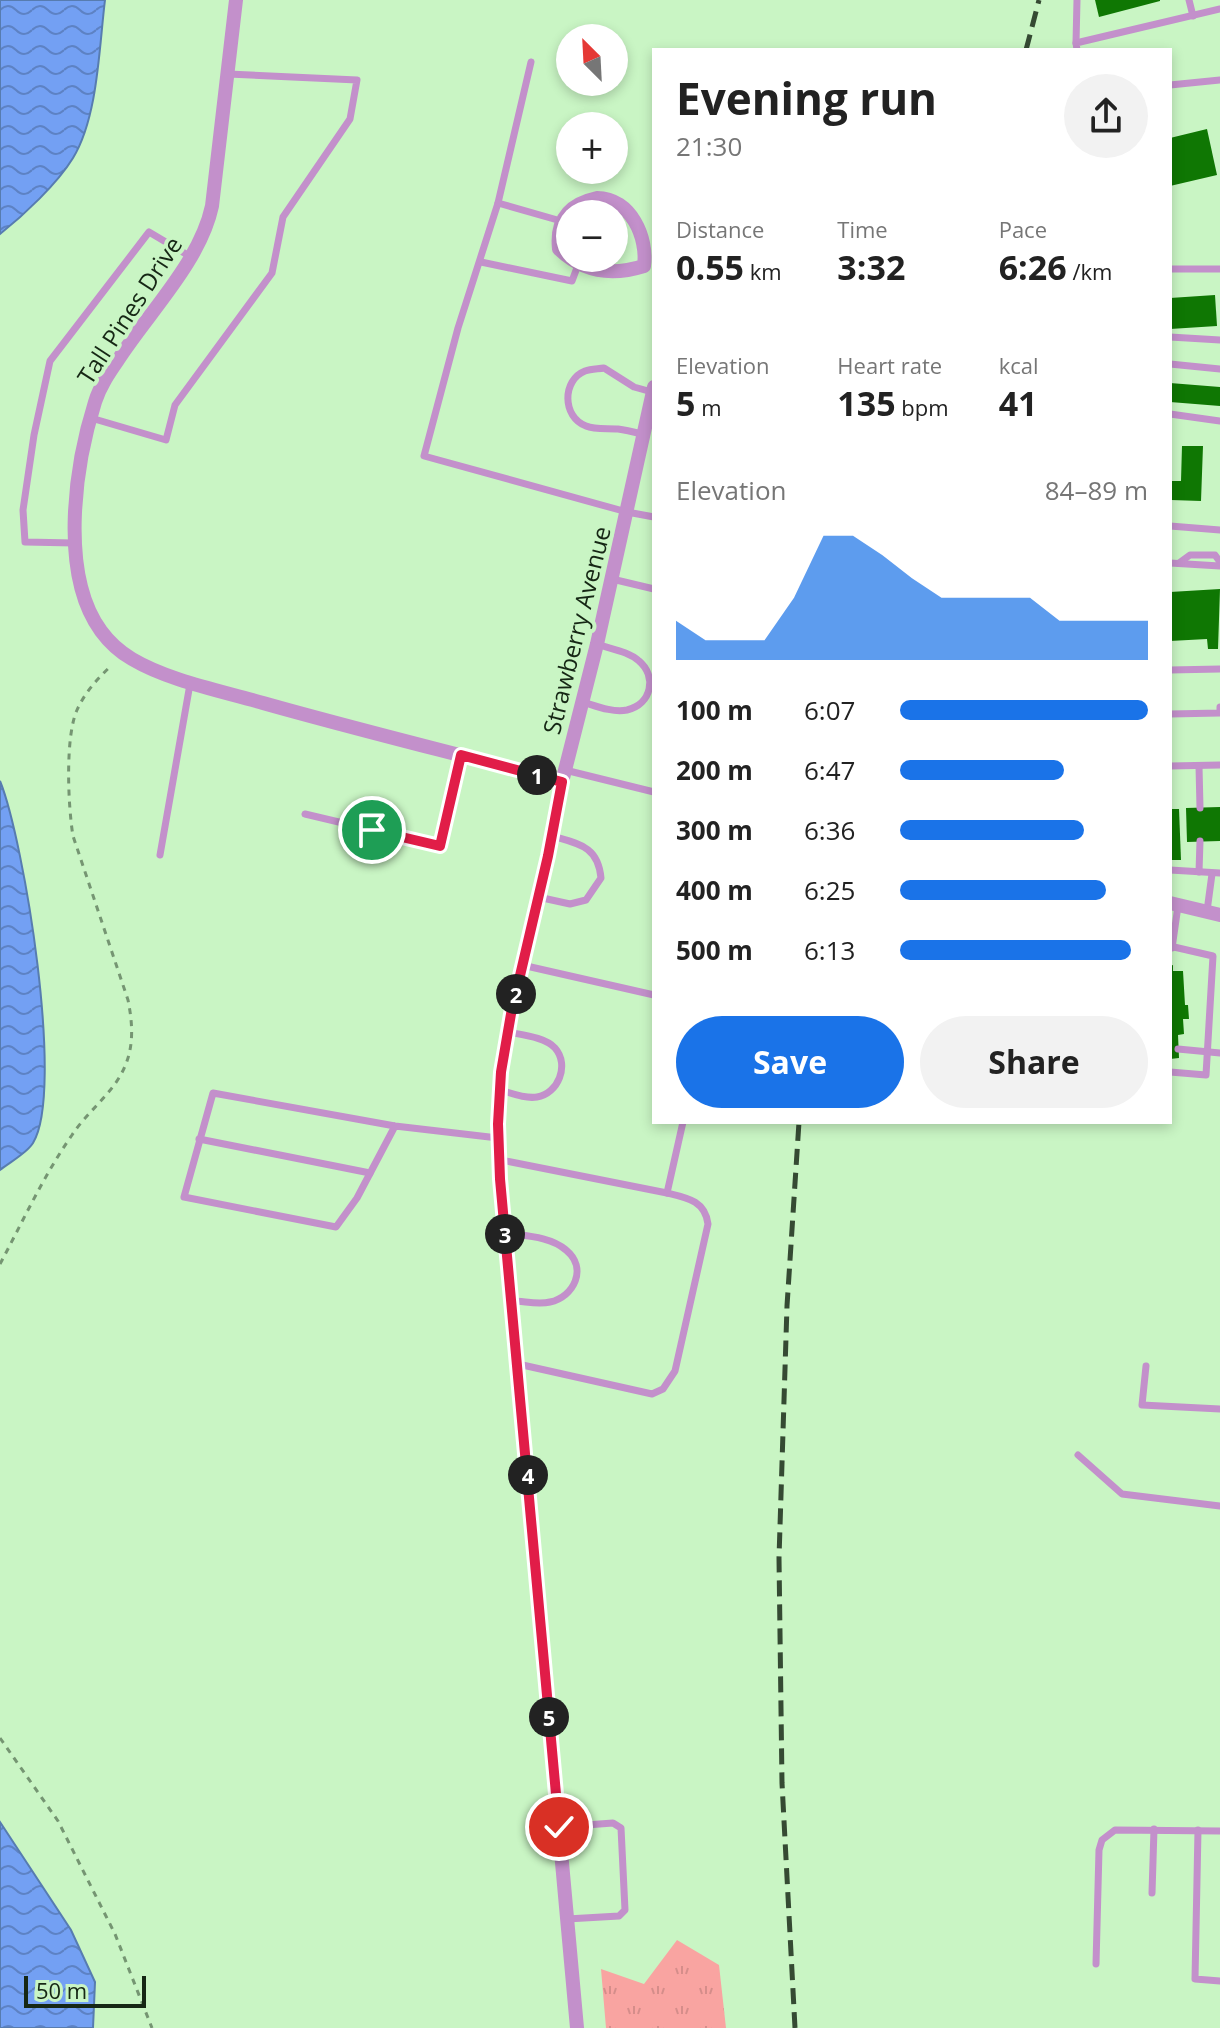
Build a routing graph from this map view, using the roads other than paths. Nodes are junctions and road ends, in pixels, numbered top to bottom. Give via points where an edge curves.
1 (236, 0) edge
2 (1077, 0) edge
3 (1189, 0) edge
4 (1220, 9) edge
5 (1193, 16) junction
6 (1077, 47) edge
7 (531, 62) dead end
8 (228, 74) junction
9 (1220, 80) edge
10 (1172, 85) edge
11 (588, 200) edge
12 (611, 200) edge
13 (498, 203) junction
14 (628, 214) edge
15 (556, 220) edge
16 (191, 257) junction
17 (481, 262) junction
18 (1172, 269) edge
19 (1220, 269) edge
20 (649, 270) edge
21 (575, 272) edge
22 (628, 272) edge
23 (1172, 337) edge
24 (1220, 340) edge
25 (1172, 364) edge
26 (1220, 369) edge
27 (652, 390) edge
28 (652, 398) edge
29 (1172, 414) edge
30 (91, 418) junction
31 (1220, 421) edge
32 (646, 446) edge
33 (627, 512) junction
34 (652, 517) edge
35 (1172, 526) edge
36 (1220, 530) edge
37 (76, 543) junction
38 (1172, 563) edge
39 (1220, 564) edge
40 (612, 579) junction
41 (652, 589) edge
42 (597, 644) junction
43 (1220, 669) edge
44 (1172, 670) edge
45 (191, 681) junction
46 (583, 702) junction
47 (1220, 707) edge
48 (1172, 714) edge
49 (461, 755) junction
50 (1220, 765) edge
51 (1172, 766) edge
52 (1199, 766) junction
53 (563, 776) junction
54 (652, 792) edge
55 (1200, 808) dead end
56 (305, 814) dead end
57 (552, 836) junction
58 (1200, 841) dead end
59 (160, 855) dead end
60 (1172, 870) edge
61 (1199, 872) junction
62 (1216, 874) edge
63 (538, 897) junction
64 (1174, 904) edge
65 (1214, 913) edge
66 (1172, 948) edge
67 (522, 965) junction
68 (652, 995) edge
69 (508, 1032) junction
70 (1178, 1049) dead end
71 (1207, 1052) junction
72 (1220, 1053) edge
73 (1172, 1072) edge
74 (500, 1090) junction
75 (683, 1124) edge
76 (395, 1126) junction
77 (498, 1138) junction
78 (199, 1139) junction
79 (499, 1159) junction
80 (370, 1173) junction
81 (667, 1193) junction
82 (505, 1233) junction
83 (512, 1301) junction
84 (518, 1364) junction
85 (1146, 1366) dead end
86 (1220, 1409) edge
87 (1078, 1455) dead end
88 (1220, 1506) edge
89 (559, 1827) junction
90 (1154, 1829) junction
91 (1198, 1830) junction
92 (1220, 1831) edge
93 (1152, 1893) dead end
94 (567, 1919) junction
95 (1096, 1964) dead end
96 (1220, 1981) edge
97 (577, 2028) edge

1 - 8 street, Tall Pines Drive
2 - 6 lane
3 - 5 lane
4 - 5 lane
5 - 6 lane
7 - 13 lane
8 - 16 street, Tall Pines Drive via 212,206
8 - 30 lane via 357,80 350,119 283,217 272,273 175,405 166,440
9 - 10 lane
11 - 12 street
13 - 15 lane
13 - 17 lane
14 - 20 street
16 - 30 street, Tall Pines Drive via 103,383
16 - 37 lane via 149,232 50,361 29,465 25,542
17 - 21 lane via 572,281
17 - 33 lane via 424,456
18 - 19 lane
20 - 22 street
23 - 24 lane
25 - 26 lane
27 - 32 lane via 634,387 604,368 584,371 567,395 573,417 585,426 620,429
28 - 32 street, Strawberry Avenue
29 - 31 lane
30 - 37 street, Tall Pines Drive via 76,489
32 - 33 street, Strawberry Avenue
33 - 34 lane
33 - 40 street, Strawberry Avenue
35 - 36 lane
37 - 45 street, Tall Pines Drive via 88,609 103,633 131,659
38 - 39 lane
40 - 41 lane
40 - 42 street, Strawberry Avenue
42 - 46 street, Strawberry Avenue
42 - 46 lane via 640,662 648,670 649,693 627,710
43 - 44 lane
45 - 49 street, Tall Pines Drive
45 - 59 lane
46 - 53 street, Strawberry Avenue
47 - 48 lane via 1220,713
49 - 53 street, Tall Pines Drive
49 - 56 lane via 440,846
50 - 52 lane
51 - 52 lane
52 - 55 lane
53 - 54 lane
53 - 57 street, Strawberry Avenue
57 - 63 street, Strawberry Avenue
57 - 63 lane via 583,845 600,866 601,878 586,900 570,904
58 - 61 lane
60 - 61 lane
61 - 62 lane
62 - 65 lane
63 - 67 street, Strawberry Avenue
64 - 65 street
64 - 66 lane
66 - 71 lane via 1213,956
67 - 68 lane
67 - 69 street, Strawberry Avenue
69 - 74 street, Strawberry Avenue
69 - 74 lane via 556,1049 561,1073 539,1097
70 - 71 lane
71 - 72 lane
71 - 73 lane via 1206,1075
74 - 77 street, Strawberry Avenue
75 - 81 lane
76 - 77 lane
76 - 78 lane via 213,1093
76 - 80 lane
77 - 79 street, Strawberry Avenue
78 - 80 lane
78 - 80 lane via 184,1197 336,1227
79 - 81 lane
79 - 82 street, Strawberry Avenue
81 - 84 lane via 691,1198 706,1212 708,1224 675,1371 663,1389 652,1394
82 - 83 street, Strawberry Avenue
82 - 83 lane via 544,1239 567,1250 578,1274 573,1289 562,1298 547,1303
83 - 84 street, Strawberry Avenue
84 - 89 street, Strawberry Avenue
85 - 86 lane via 1142,1405
87 - 88 lane via 1122,1494
89 - 94 street, Strawberry Avenue
89 - 94 lane via 613,1823 621,1828 625,1910 619,1916
90 - 91 lane
90 - 93 lane
90 - 95 lane via 1115,1830 1102,1840
91 - 92 lane
91 - 96 lane via 1195,1979
94 - 97 street, Strawberry Avenue

